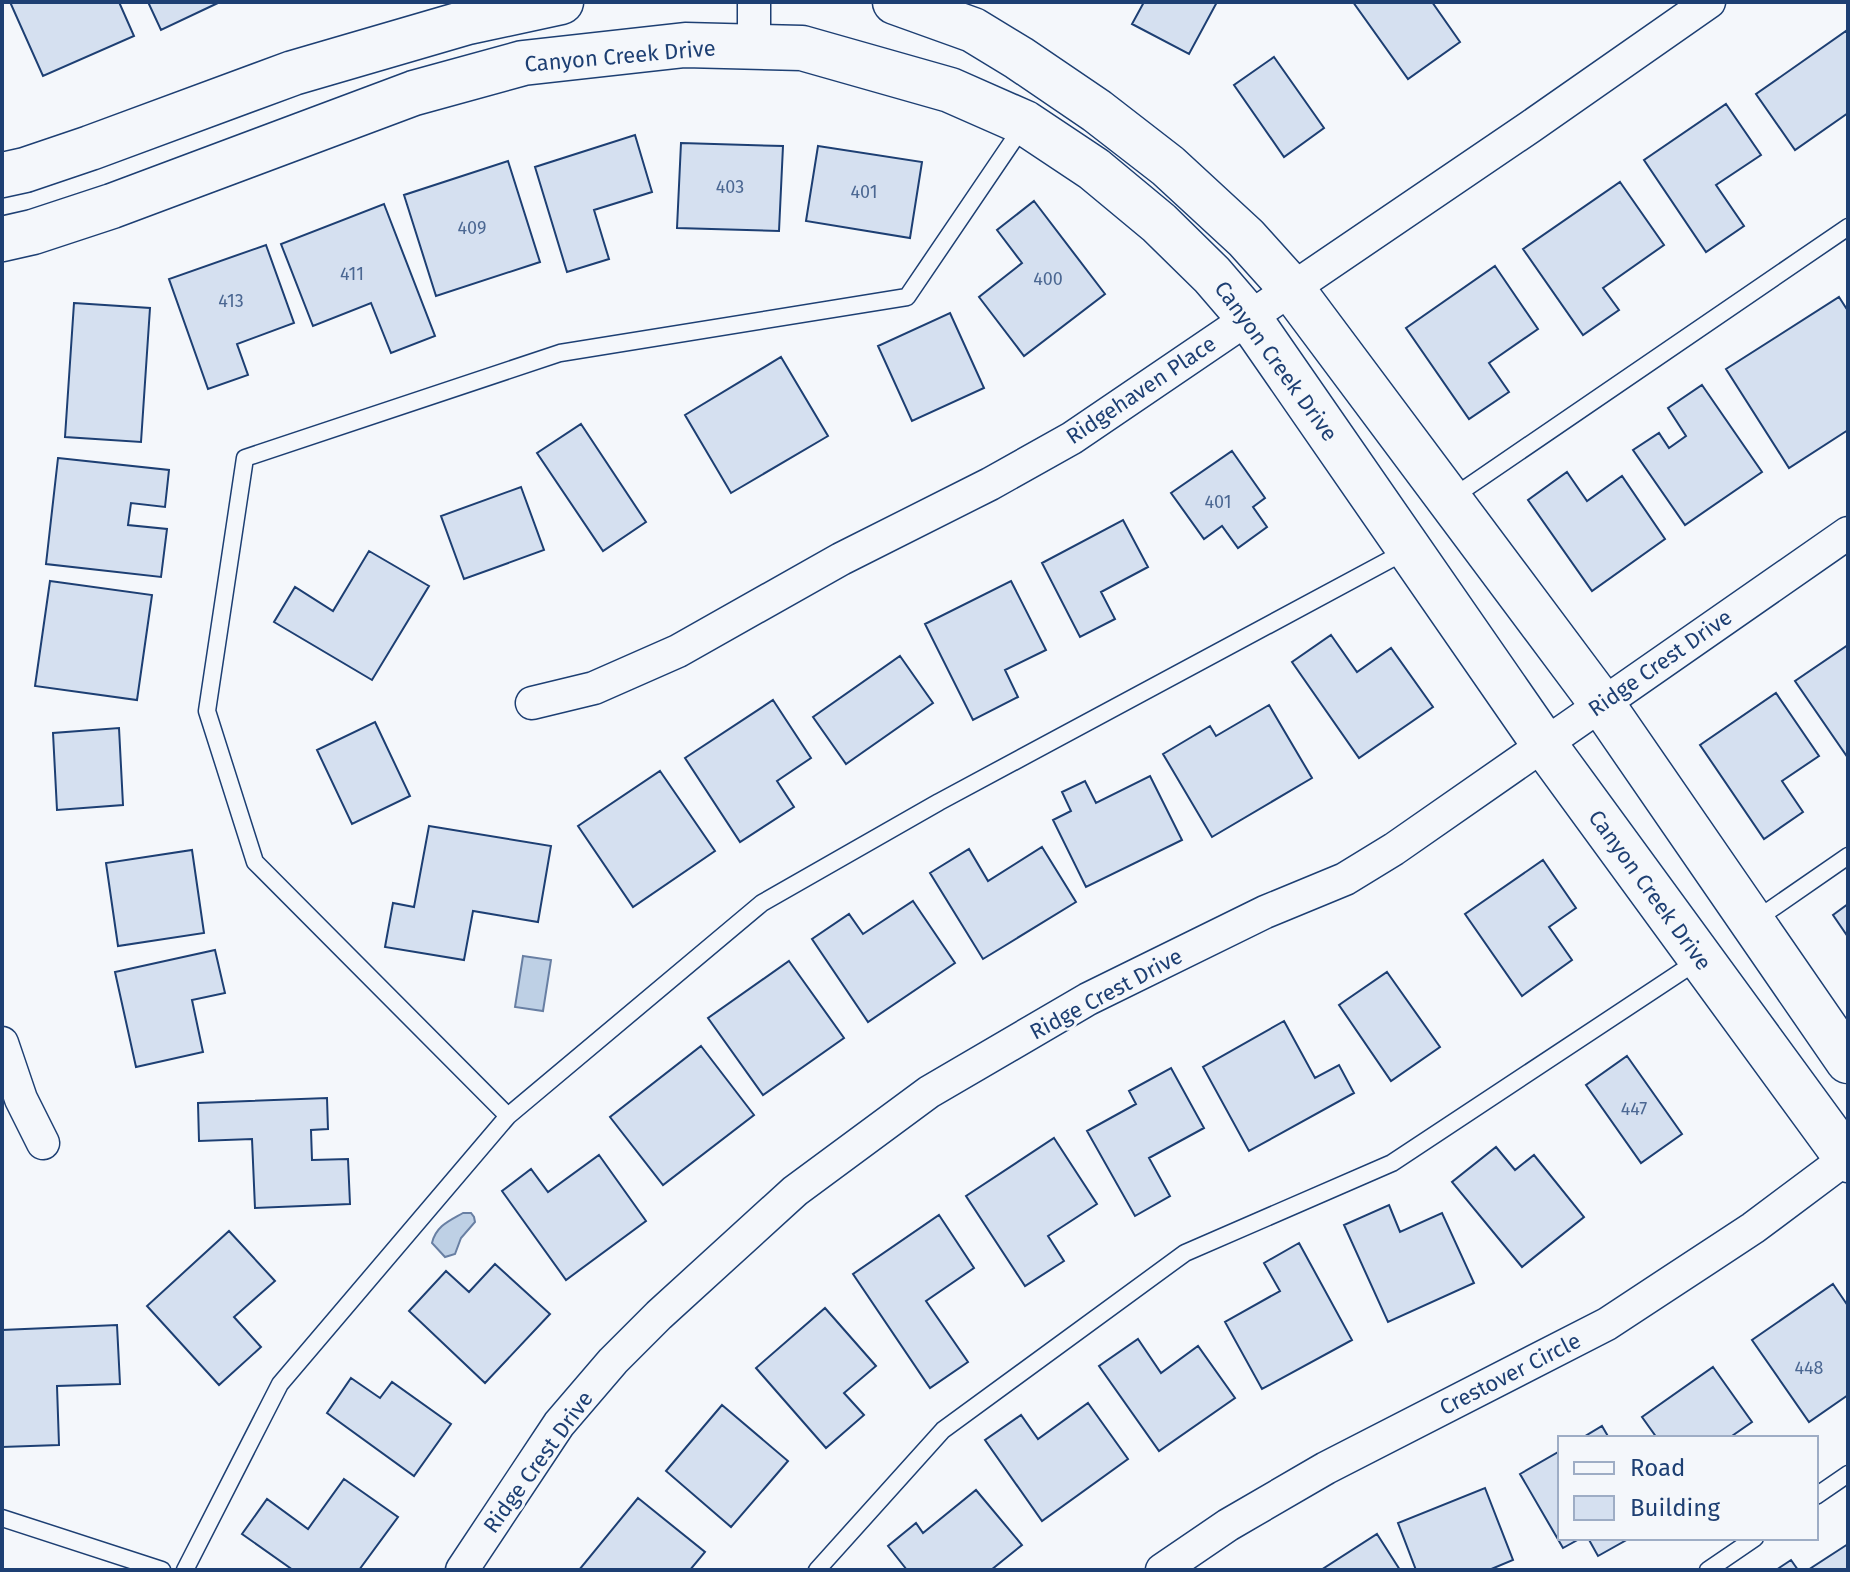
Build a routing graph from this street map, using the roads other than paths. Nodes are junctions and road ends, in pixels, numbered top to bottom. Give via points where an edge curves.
1 (754, 2) edge
2 (895, 2) edge
3 (1709, 2) edge
4 (527, 25) edge
5 (754, 47) junction
6 (1025, 123) junction
7 (2, 175) edge
8 (1848, 227) edge
9 (2, 239) edge
10 (1292, 289) junction
11 (1249, 318) junction
12 (1449, 500) junction
13 (1848, 533) edge
14 (1409, 549) junction
15 (532, 703) dead end
16 (1602, 704) junction
17 (1544, 744) junction
18 (1848, 856) edge
19 (1752, 922) junction
20 (1701, 959) junction
21 (2, 1043) edge
22 (1848, 1061) edge
23 (508, 1116) junction
24 (43, 1143) dead end
25 (1848, 1159) edge
26 (1848, 1474) edge
27 (1818, 1495) edge
28 (2, 1518) edge
29 (1752, 1540) edge
30 (162, 1570) edge
31 (185, 1570) edge
32 (462, 1570) edge
33 (817, 1570) edge
34 (1162, 1570) edge
35 (1708, 1570) edge

1 - 5 street
2 - 10 street via 973,30 1097,111 1168,166
3 - 10 street, Ridgehaven Place
4 - 5 street, Canyon Creek Drive via 685,45
4 - 7 street, Canyon Creek Drive via 468,22 293,73
4 - 9 street, Canyon Creek Drive via 414,93 112,206
5 - 6 street, Canyon Creek Drive via 802,48 950,90
6 - 11 street, Canyon Creek Drive via 1094,169 1159,223
6 - 23 lane via 907,297 560,353 245,458 207,711 255,862
8 - 12 lane
10 - 11 street, Ridgehaven Place
10 - 12 street
11 - 14 street, Canyon Creek Drive
11 - 15 street, Ridgehaven Place via 1072,438 990,484 841,559 678,651 594,688
12 - 16 street
13 - 16 street, Ridge Crest Drive
14 - 17 street, Canyon Creek Drive
14 - 23 lane via 762,903
16 - 17 street, Ridge Crest Drive
16 - 19 street
17 - 20 street, Canyon Creek Drive
17 - 32 street, Ridge Crest Drive via 1345,879 1088,999 929,1092 795,1191 613,1361 559,1424
18 - 19 lane
19 - 22 street
20 - 25 street, Canyon Creek Drive
20 - 33 lane via 1392,1163 1185,1253 943,1430
21 - 24 street
23 - 31 lane via 280,1384
25 - 34 street, Crestover Circle via 1607,1324 1326,1468
26 - 27 lane
28 - 30 lane
29 - 35 lane

